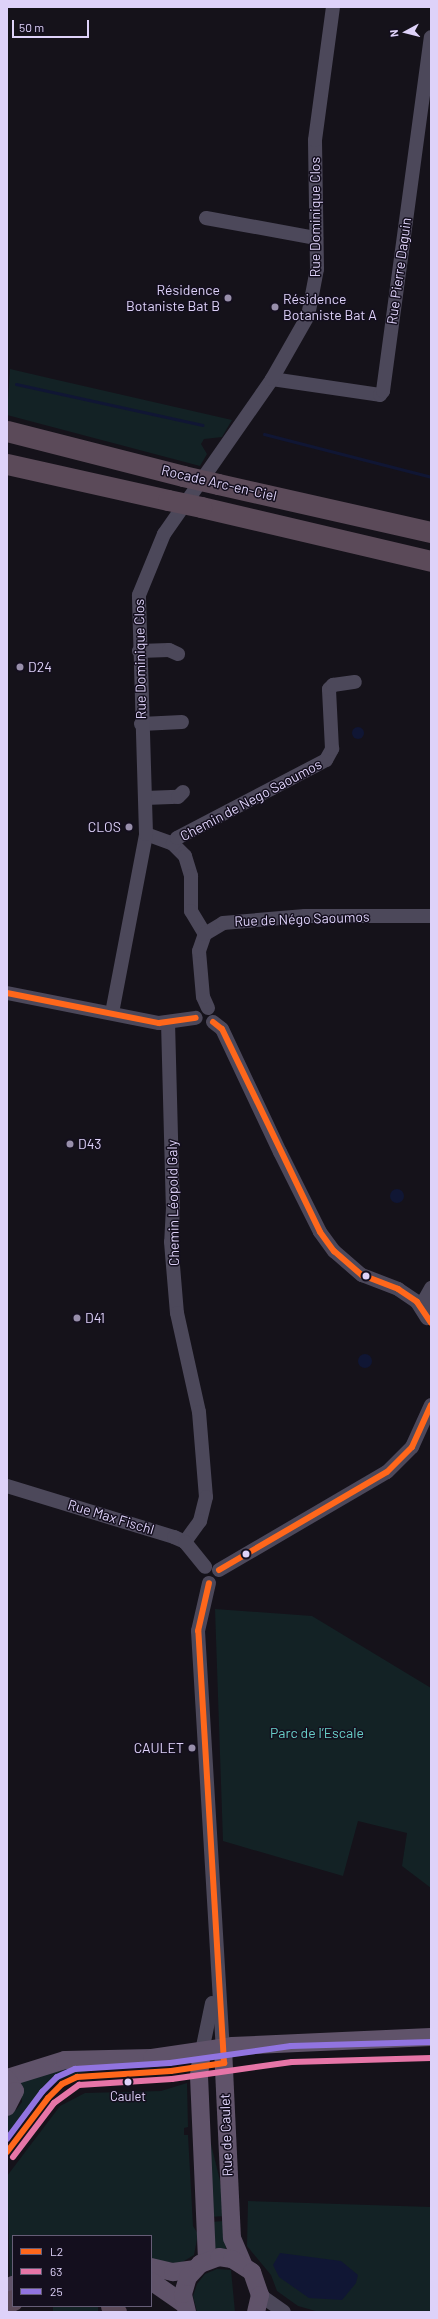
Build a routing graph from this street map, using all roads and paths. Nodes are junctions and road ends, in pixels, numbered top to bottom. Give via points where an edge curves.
1 (333, 7) edge
2 (431, 37) edge
3 (206, 218) dead end
4 (316, 238) junction
5 (272, 379) junction
6 (7, 431) edge
7 (7, 464) edge
8 (431, 532) edge
9 (431, 561) edge
10 (139, 651) junction
11 (178, 654) dead end
12 (355, 682) dead end
13 (182, 722) dead end
14 (141, 724) junction
15 (183, 792) dead end
16 (144, 798) junction
17 (146, 834) junction
18 (172, 844) junction
19 (431, 916) edge
20 (205, 934) junction
21 (7, 993) edge
22 (201, 1008) junction
23 (112, 1013) junction
24 (168, 1022) junction
25 (431, 1284) edge
26 (431, 1288) edge
27 (398, 1290) junction
28 (429, 1321) edge
29 (431, 1405) edge
30 (7, 1486) edge
31 (185, 1542) junction
32 (205, 1567) junction
33 (219, 1570) junction
34 (209, 1583) junction
35 (217, 1964) junction
36 (431, 2037) edge
37 (231, 2047) junction
38 (202, 2051) junction
39 (7, 2079) edge
40 (7, 2107) edge
41 (228, 2186) junction
42 (243, 2264) junction
43 (200, 2265) junction
44 (152, 2267) edge
45 (152, 2282) edge
46 (258, 2304) edge
47 (186, 2308) edge
48 (284, 2312) edge

1 - 4 street, Rue Dominique Clos via 315,140
2 - 5 street, Rue Pierre Daguin via 383,391 380,395
3 - 4 street
4 - 5 street, Rue Dominique Clos via 315,289 308,316
5 - 10 street, Rue Dominique Clos via 153,554 139,594
6 - 8 highway, Rocade Arc-en-Ciel, bridge via 183,476
7 - 9 highway, Rocade Arc-en-Ciel, bridge
10 - 11 street via 169,650
10 - 14 street, Rue Dominique Clos
12 - 18 street, Chemin de Nego Saoumos via 333,685 329,689 332,749 326,760 177,838
13 - 14 street
14 - 16 street, Rue Dominique Clos
15 - 16 street via 178,797
16 - 17 street, Rue Dominique Clos
17 - 18 street
17 - 23 street, Rue Dominique Clos
18 - 20 street via 188,864 191,911
19 - 20 street, Rue de Négo Saoumos via 243,918 223,923
20 - 22 street via 197,960
21 - 23 street
22 - 24 street
22 - 27 street via 214,1014 213,1022 222,1029 320,1232 349,1265 379,1284
23 - 24 street
24 - 31 street, Chemin Léopold Galy via 173,1206 171,1242 177,1314 199,1412 206,1497 200,1521
25 - 27 street
26 - 28 street via 425,1299
27 - 28 street via 417,1302
29 - 33 street via 412,1448 387,1472
30 - 31 street, Rue Max Fischl
31 - 32 street
32 - 33 street via 211,1565
32 - 34 street via 202,1576
33 - 34 street via 219,1578
34 - 35 street, Rue de Caulet via 198,1631
35 - 37 street, Rue de Caulet
35 - 38 street, Rue de Caulet
36 - 37 main road
37 - 38 main road
37 - 41 main road, Rue de Caulet
38 - 39 main road via 152,2058 65,2060
38 - 41 main road, Rue de Caulet via 212,2074 217,2154
38 - 43 main road, Rue de Caulet via 199,2076
39 - 40 main road via 15,2091
41 - 42 main road, Rue de Caulet via 232,2238
42 - 43 main road via 219,2257
42 - 46 main road, Rue de Caulet via 255,2278
43 - 44 main road via 173,2272
43 - 47 main road via 185,2285
45 - 47 main road
46 - 48 street

